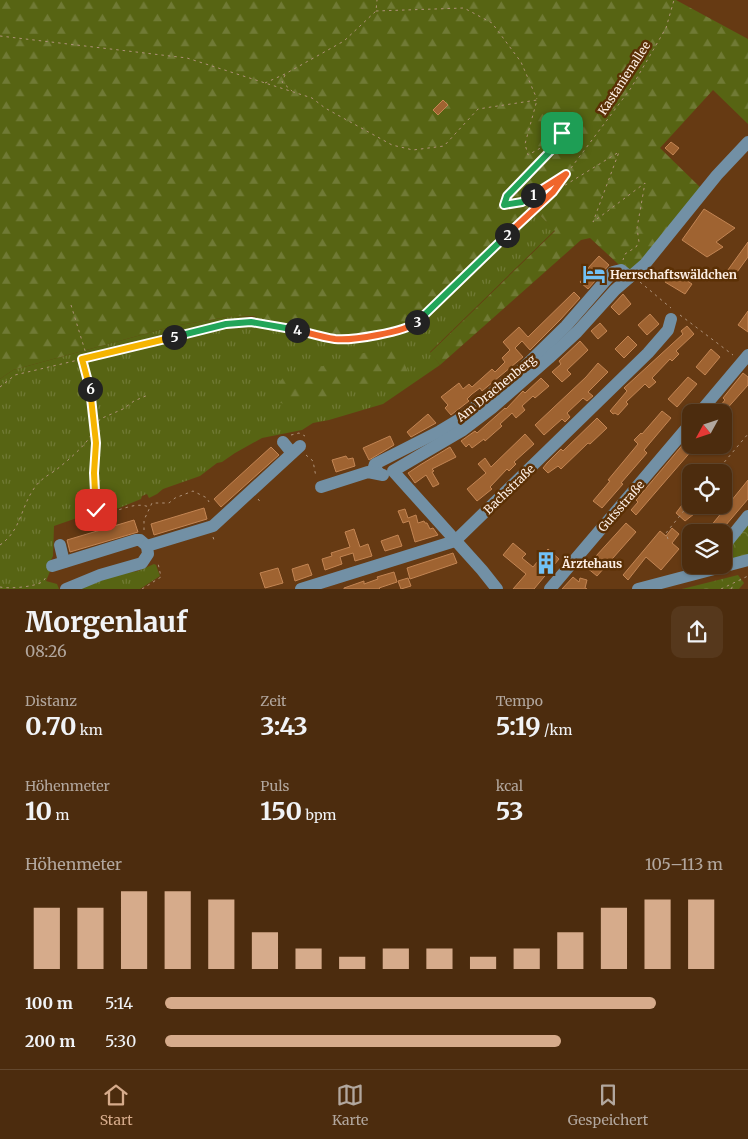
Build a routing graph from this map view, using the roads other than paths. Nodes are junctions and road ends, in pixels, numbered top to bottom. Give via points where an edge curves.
1 (748, 142) edge
2 (630, 277) junction
3 (671, 319) dead end
4 (748, 356) edge
5 (707, 404) edge
6 (682, 434) edge
7 (283, 442) dead end
8 (393, 471) junction
9 (379, 473) junction
10 (321, 487) road end
11 (748, 516) edge
12 (732, 536) edge
13 (455, 542) junction
14 (60, 545) dead end
15 (147, 546) junction
16 (748, 560) edge
17 (732, 563) edge
18 (686, 574) edge
19 (66, 589) edge
20 (301, 589) edge
21 (496, 589) edge
22 (550, 589) edge
23 (638, 589) edge

1 - 2 street, Am Drachenberg via 717,174 645,264
2 - 8 street, Am Drachenberg via 577,332 492,408 463,430
2 - 9 street, Am Drachenberg via 621,270 613,272 566,326 519,372 453,423 375,464
3 - 13 street, Bachstraße via 668,330 648,353
4 - 5 street
6 - 22 street, Gutsstraße
7 - 15 street via 297,449 213,526
8 - 9 street, Am Drachenberg via 384,475
8 - 13 street
9 - 10 street, Am Drachenberg via 368,472
11 - 12 street
13 - 20 street, Bachstraße
13 - 21 street
14 - 15 street via 58,564 136,540
15 - 19 street via 148,554 142,563 100,574
16 - 17 street
18 - 23 street

